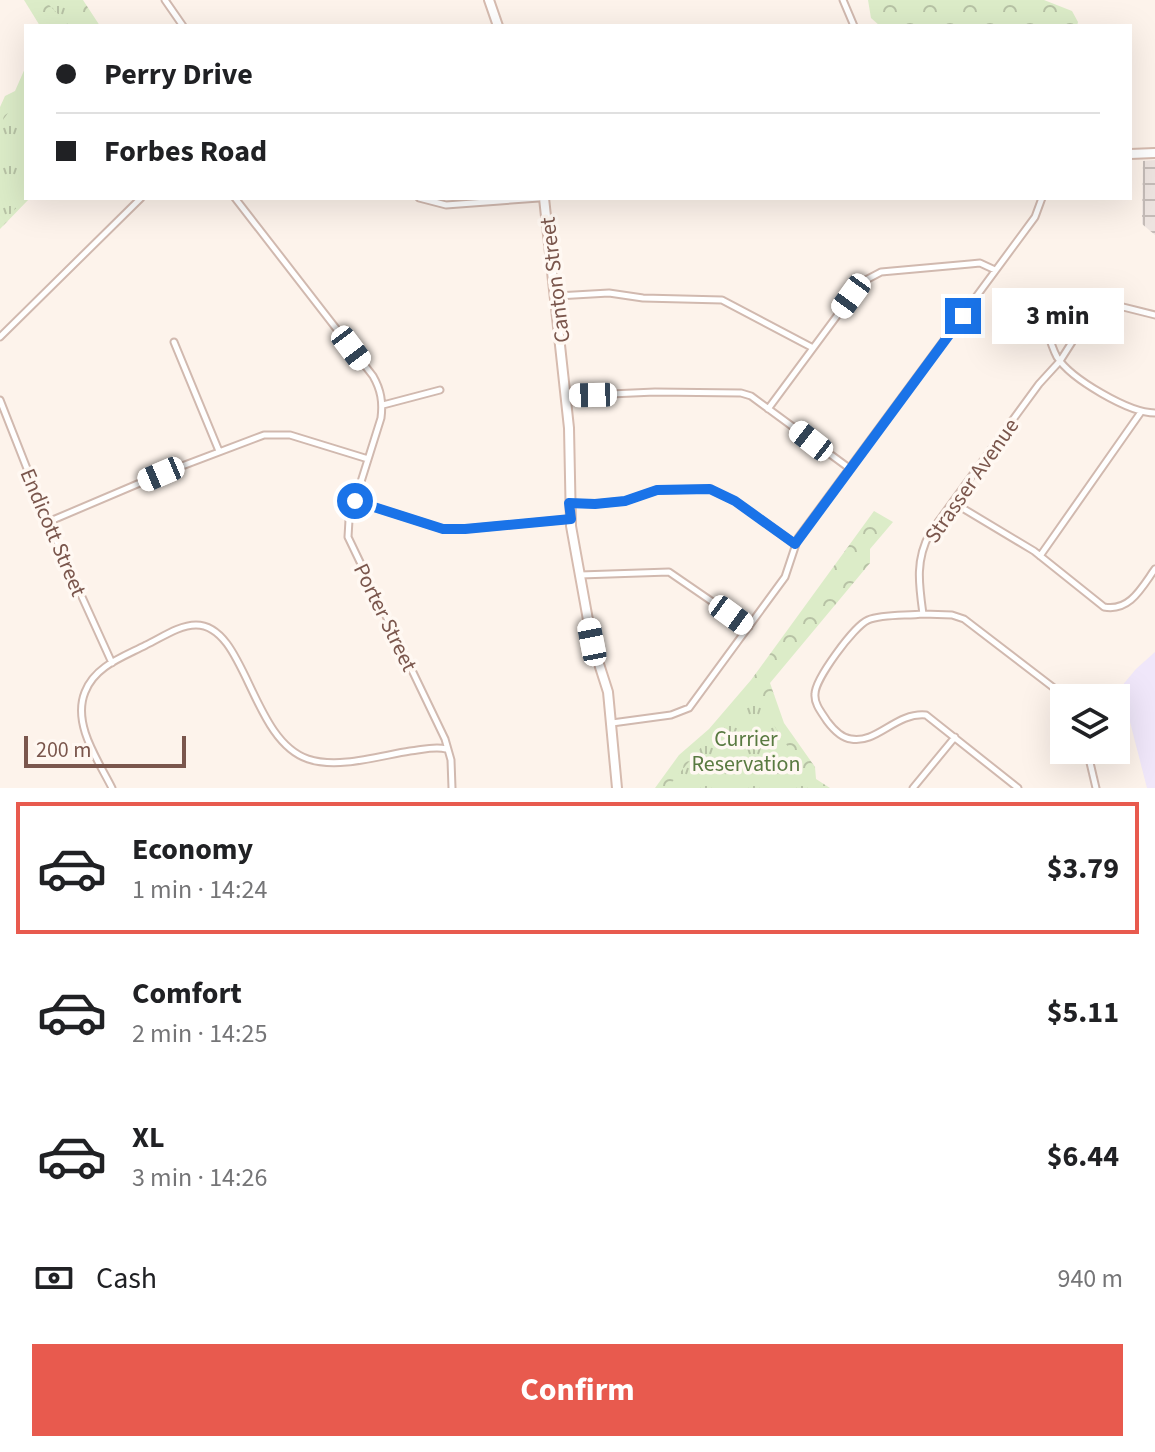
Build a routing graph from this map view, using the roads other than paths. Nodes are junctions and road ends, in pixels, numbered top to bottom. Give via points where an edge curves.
1 (165, 0) edge
2 (489, 0) edge
3 (843, 0) edge
4 (182, 24) edge
5 (497, 24) edge
6 (853, 24) edge
7 (1155, 153) edge
8 (1132, 154) edge
9 (139, 200) edge
10 (237, 200) edge
11 (427, 200) edge
12 (515, 200) edge
13 (542, 200) edge
14 (1041, 200) edge
15 (995, 270) junction
16 (557, 296) junction
17 (1042, 315) dead end
18 (1155, 315) edge
19 (0, 337) edge
20 (174, 342) dead end
21 (813, 348) junction
22 (1060, 361) junction
23 (440, 390) dead end
24 (566, 396) junction
25 (0, 400) edge
26 (383, 405) junction
27 (768, 409) junction
28 (1141, 412) junction
29 (1155, 413) edge
30 (219, 451) junction
31 (368, 459) junction
32 (849, 468) junction
33 (355, 501) junction
34 (569, 503) junction
35 (954, 503) junction
36 (571, 519) junction
37 (48, 522) junction
38 (795, 544) junction
39 (1040, 556) junction
40 (1155, 569) edge
41 (580, 575) junction
42 (923, 614) junction
43 (749, 627) junction
44 (112, 663) junction
45 (1050, 685) edge
46 (612, 723) junction
47 (955, 737) junction
48 (446, 749) junction
49 (1090, 764) edge
50 (112, 788) edge
51 (452, 788) edge
52 (617, 788) edge
53 (913, 788) edge
54 (1018, 788) edge
55 (1096, 788) edge

1 - 4 street
2 - 5 main road
3 - 6 street
7 - 8 main road
9 - 19 street
10 - 26 street via 373,376
11 - 12 street via 446,205
13 - 16 main road, Canton Street
14 - 15 street via 1035,217
15 - 21 street via 980,263 870,276
15 - 32 street
16 - 21 street via 609,293 722,300
16 - 24 main road, Canton Street
17 - 22 street
18 - 22 street, Strasser Avenue via 1111,304 1101,307 1088,317
20 - 30 street
21 - 27 street
22 - 28 street
22 - 35 street, Strasser Avenue
23 - 26 street
24 - 27 street via 741,393
24 - 34 main road, Canton Street
25 - 37 street, Endicott Street
26 - 31 street, Porter Street
27 - 32 street
28 - 29 street
28 - 39 street
30 - 31 street via 258,436 281,434
30 - 37 street
31 - 33 street, Porter Street
32 - 38 street
33 - 36 street via 443,529
33 - 48 street, Porter Street via 350,543
34 - 36 main road, Canton Street
34 - 38 street via 625,501 657,490 710,489
35 - 39 street
35 - 42 street, Strasser Avenue via 930,533 920,557
36 - 41 main road, Canton Street
37 - 44 street, Endicott Street
38 - 43 street via 785,577
39 - 40 street via 1098,603 1112,608 1127,604
41 - 43 street via 669,572
41 - 46 main road, Canton Street
42 - 45 street via 964,619
42 - 47 street via 865,621 827,666 815,700 832,728 851,739 866,738 917,714 933,719
43 - 46 street via 689,708
44 - 48 street via 181,628 203,626 225,639 273,732 297,754 329,763
44 - 50 street via 92,678 82,714 87,737
46 - 52 main road, Canton Street
47 - 53 street
47 - 54 street
48 - 51 street, Porter Street
49 - 55 street

